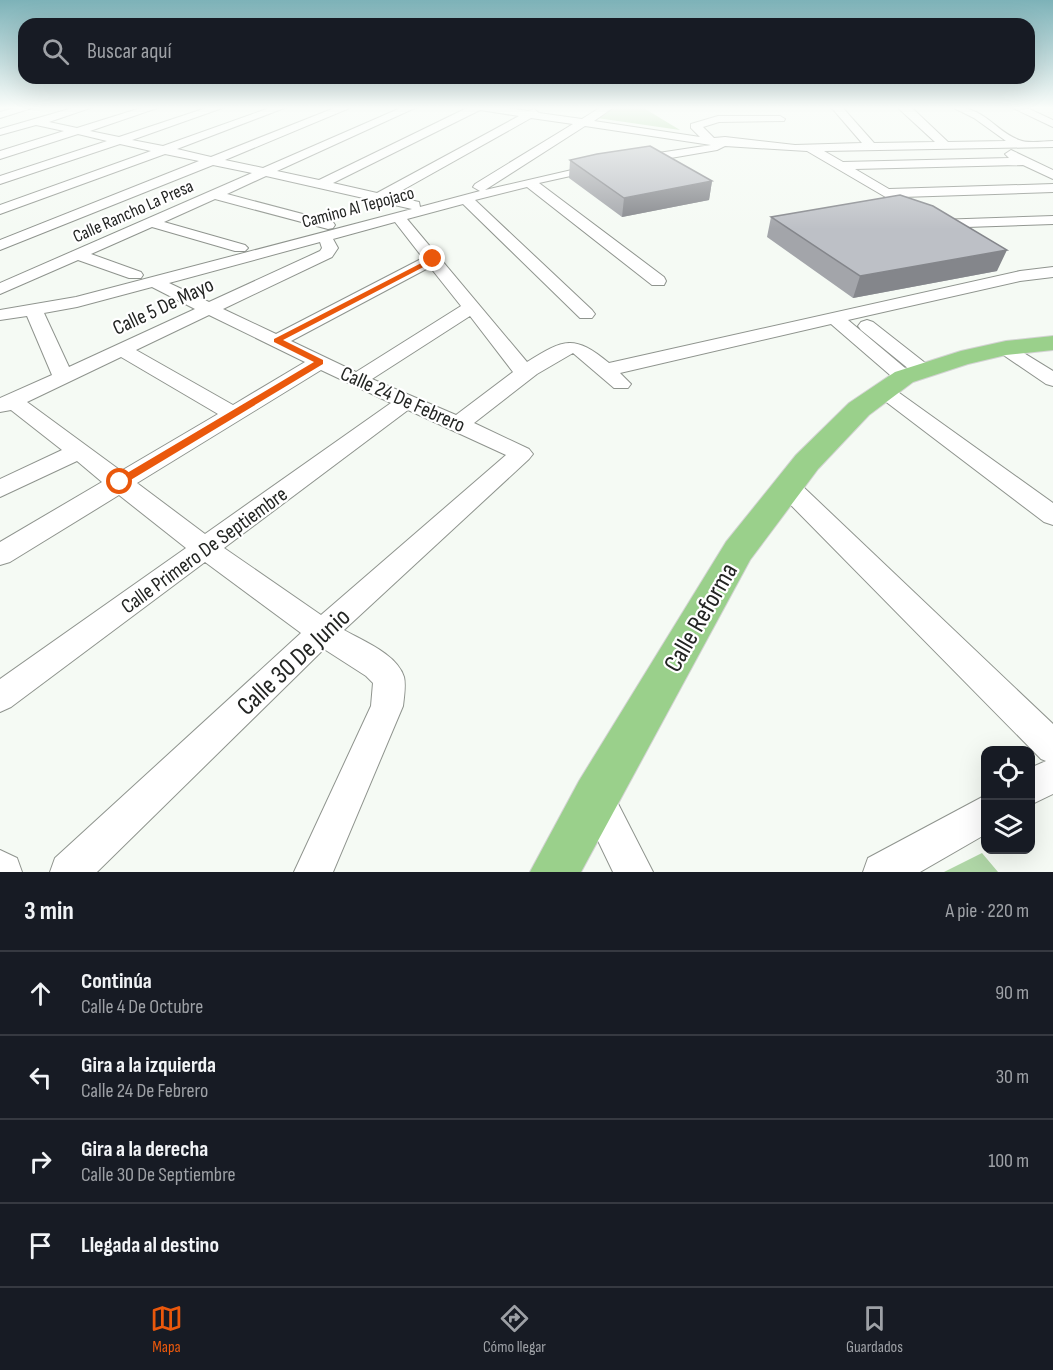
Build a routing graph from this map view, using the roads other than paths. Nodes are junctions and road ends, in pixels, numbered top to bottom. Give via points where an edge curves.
1 (23, 148) edge
2 (99, 148) edge
3 (152, 148) edge
4 (169, 148) edge
5 (245, 148) edge
6 (321, 148) edge
7 (395, 148) edge
8 (469, 148) edge
9 (544, 148) edge
10 (712, 148) edge
11 (812, 148) edge
12 (999, 148) edge
13 (163, 150) junction
14 (0, 155) edge
15 (212, 161) junction
16 (1024, 161) junction
17 (844, 166) junction
18 (265, 173) junction
19 (1053, 175) edge
20 (0, 180) edge
21 (529, 182) junction
22 (321, 184) junction
23 (480, 187) dead end
24 (1053, 188) edge
25 (888, 193) junction
26 (216, 195) junction
27 (380, 197) junction
28 (466, 199) junction
29 (414, 204) dead end
30 (0, 210) edge
31 (398, 217) junction
32 (1053, 220) edge
33 (152, 223) junction
34 (937, 224) junction
35 (326, 230) junction
36 (955, 236) edge
37 (0, 245) edge
38 (240, 248) dead end
39 (78, 255) junction
40 (433, 259) junction
41 (1002, 264) edge
42 (0, 272) edge
43 (1053, 272) edge
44 (1020, 276) junction
45 (145, 278) junction
46 (23, 279) junction
47 (658, 281) dead end
48 (0, 289) edge
49 (472, 307) junction
50 (211, 309) junction
51 (34, 310) junction
52 (586, 314) dead end
53 (0, 315) edge
54 (844, 317) junction
55 (276, 340) junction
56 (1053, 343) edge
57 (1006, 348) junction
58 (122, 350) junction
59 (320, 362) junction
60 (605, 370) junction
61 (525, 373) junction
62 (63, 378) junction
63 (903, 379) junction
64 (357, 380) junction
65 (1053, 380) edge
66 (621, 384) dead end
67 (407, 401) junction
68 (6, 404) edge
69 (232, 414) junction
70 (459, 424) junction
71 (79, 451) junction
72 (521, 454) joint
73 (120, 482) junction
74 (788, 487) junction
75 (0, 489) edge
76 (1053, 516) edge
77 (206, 549) junction
78 (0, 555) edge
79 (322, 632) junction
80 (0, 697) edge
81 (1053, 747) edge
82 (1053, 775) edge
83 (1035, 784) edge
84 (595, 797) junction
85 (981, 816) edge
86 (69, 872) edge
87 (313, 872) edge
88 (555, 872) edge
89 (634, 872) edge
90 (882, 872) edge

1 - 14 street
2 - 20 street
3 - 13 street
4 - 13 street
5 - 15 street
6 - 18 street, Calle Rancho La Presa
7 - 22 street
8 - 27 street
9 - 23 street
10 - 21 street, Camino Al Tepojaco via 619,162
11 - 17 street
12 - 16 street
13 - 15 street
13 - 30 street
15 - 18 street
15 - 37 street
16 - 17 street
16 - 19 street
17 - 25 street
18 - 22 street
18 - 26 street, Calle Rancho La Presa
21 - 28 street, Camino Al Tepojaco
21 - 47 street
22 - 27 street
24 - 25 street
25 - 34 street
26 - 33 street, Calle Rancho La Presa
26 - 35 street
27 - 29 street
28 - 31 street, Camino Al Tepojaco
28 - 52 street
31 - 35 street, Camino Al Tepojaco
31 - 40 street
32 - 34 street
33 - 38 street
33 - 39 street, Calle Rancho La Presa
34 - 36 street
35 - 45 street, Camino Al Tepojaco
35 - 50 street, Calle 5 De Mayo via 330,248 326,254
39 - 45 street, Calle 24 De Febrero
39 - 46 street, Calle Rancho La Presa
40 - 49 street
40 - 55 street
41 - 44 street
42 - 46 street
43 - 44 street
44 - 54 street
45 - 50 street, Calle 24 De Febrero
45 - 51 street, Camino Al Tepojaco via 77,302
46 - 48 street, Calle Rancho La Presa
49 - 61 street
49 - 64 street
50 - 55 street, Calle 24 De Febrero
50 - 58 street, Calle 5 De Mayo
51 - 53 street, Camino Al Tepojaco
51 - 62 street
54 - 60 street
54 - 63 street
55 - 59 street, Calle 24 De Febrero
56 - 57 main road
57 - 63 main road
57 - 65 street
58 - 62 street, Calle 5 De Mayo
58 - 69 street
59 - 64 street, Calle 24 De Febrero
59 - 69 street
60 - 61 street via 576,347 567,348
60 - 66 street
61 - 70 street
62 - 68 street, Calle 5 De Mayo
63 - 74 main road, Calle Reforma via 859,409
63 - 76 street
64 - 67 street, Calle 24 De Febrero
67 - 70 street, Calle 24 De Febrero
67 - 77 street, Calle Primero De Septiembre
68 - 71 street
69 - 73 street
70 - 72 street, Calle 24 De Febrero
71 - 73 street
71 - 75 street
72 - 79 street, Calle 30 De Junio
73 - 77 street
73 - 78 street
74 - 81 street
74 - 84 main road, Calle Reforma via 738,551
77 - 79 street
77 - 80 street, Calle Primero De Septiembre
79 - 86 street, Calle 30 De Junio
79 - 87 street via 377,666 389,679 387,706
82 - 83 street
84 - 88 main road, Calle Reforma
84 - 89 street
85 - 90 street

